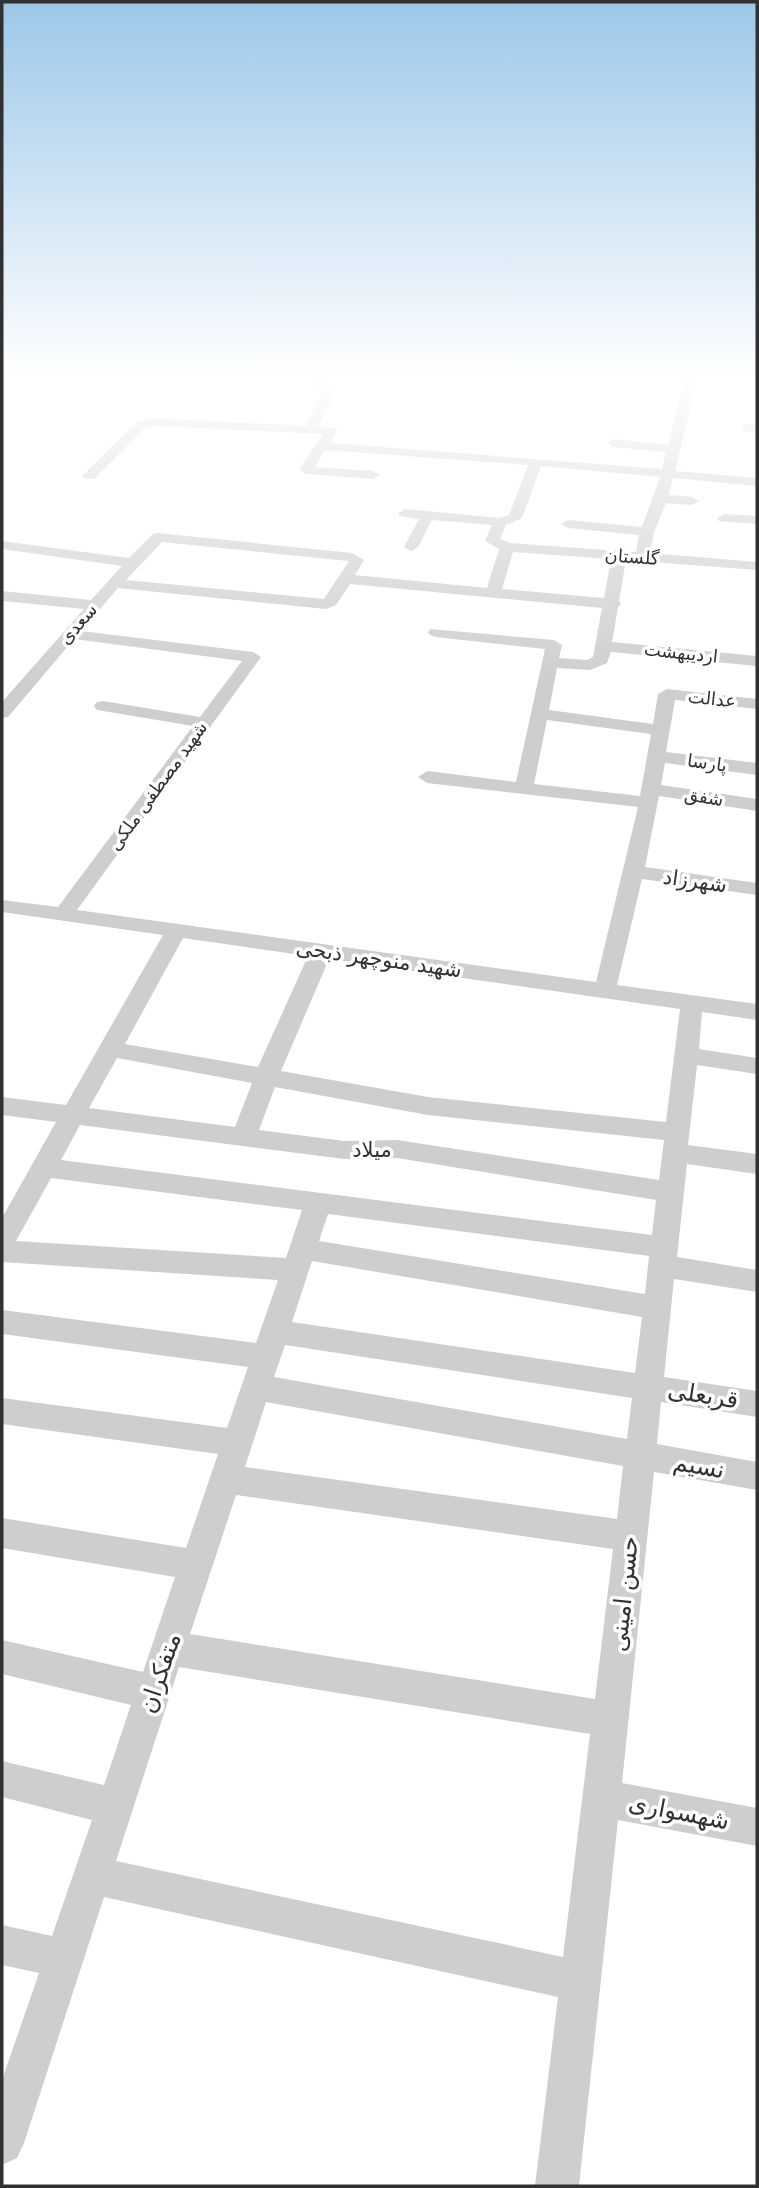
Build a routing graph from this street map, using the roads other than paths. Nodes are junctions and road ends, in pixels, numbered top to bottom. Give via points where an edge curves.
1 (530, 478) edge
2 (665, 478) edge
3 (713, 478) edge
4 (757, 482) edge
5 (661, 499) junction
6 (692, 501) dead end
7 (405, 513) dead end
8 (428, 515) junction
9 (724, 518) dead end
10 (757, 520) edge
11 (500, 522) junction
12 (568, 524) dead end
13 (647, 532) junction
14 (2, 545) edge
15 (411, 547) dead end
16 (507, 547) junction
17 (620, 556) junction
18 (642, 558) junction
19 (132, 563) junction
20 (757, 566) edge
21 (347, 579) junction
22 (114, 583) junction
23 (493, 593) junction
24 (2, 596) edge
25 (613, 604) junction
26 (94, 605) junction
27 (436, 632) dead end
28 (69, 634) junction
29 (604, 646) junction
30 (757, 661) edge
31 (550, 663) junction
32 (757, 704) edge
33 (103, 706) dead end
34 (2, 713) edge
35 (539, 714) junction
36 (204, 723) junction
37 (660, 730) junction
38 (656, 756) junction
39 (757, 769) edge
40 (427, 777) dead end
41 (524, 789) junction
42 (649, 796) junction
43 (757, 805) edge
44 (633, 872) junction
45 (757, 889) edge
46 (2, 906) edge
47 (63, 915) junction
48 (176, 931) junction
49 (321, 951) junction
50 (605, 990) junction
51 (692, 1003) junction
52 (757, 1012) edge
53 (110, 1049) junction
54 (685, 1055) junction
55 (757, 1066) edge
56 (266, 1077) junction
57 (2, 1106) edge
58 (74, 1115) junction
59 (244, 1137) junction
60 (676, 1143) junction
61 (757, 1164) edge
62 (44, 1167) junction
63 (670, 1192) junction
64 (318, 1203) junction
65 (2, 1242) edge
66 (2, 1251) edge
67 (663, 1257) junction
68 (299, 1259) junction
69 (757, 1280) edge
70 (657, 1308) junction
71 (2, 1322) edge
72 (266, 1358) junction
73 (648, 1386) junction
74 (757, 1404) edge
75 (2, 1411) edge
76 (237, 1443) junction
77 (640, 1456) junction
78 (757, 1476) edge
79 (225, 1479) junction
80 (2, 1533) edge
81 (631, 1536) junction
82 (196, 1565) junction
83 (168, 1648) junction
84 (2, 1657) edge
85 (153, 1692) junction
86 (610, 1719) junction
87 (2, 1779) edge
88 (601, 1797) junction
89 (115, 1807) junction
90 (757, 1827) edge
91 (92, 1875) junction
92 (2, 1945) edge
93 (64, 1959) junction
94 (580, 1981) junction
95 (2, 2143) edge
96 (557, 2186) edge

1 - 11 street via 514,518
2 - 5 street
3 - 4 street
5 - 6 street
5 - 13 street
7 - 8 street
8 - 11 street
8 - 15 street
9 - 10 street
11 - 16 street via 492,541
12 - 13 street
13 - 18 street
14 - 19 street
16 - 17 street, گلستان
16 - 23 street
17 - 18 street, گلستان
17 - 25 street
18 - 20 street, گلستان
19 - 21 street, سعدی via 158,537 357,558
19 - 22 street, سعدی
21 - 22 street via 326,604
21 - 23 street
22 - 26 street, سعدی
23 - 25 street
24 - 26 street
25 - 29 street
26 - 28 street, سعدی
27 - 31 street via 554,645
28 - 34 street, سعدی
28 - 36 street, شهید مصطفی ملکی via 253,657
29 - 30 street, اردیبهشت
29 - 31 street via 601,659 590,665
31 - 35 street
32 - 37 street, عدالت via 667,694
33 - 36 street
35 - 37 street
35 - 41 street
36 - 47 street, شهید مصطفی ملکی
37 - 38 street
38 - 39 street, پارسا
38 - 42 street
40 - 41 street, شفق
41 - 42 street, شفق
42 - 43 street, شفق
42 - 44 street
44 - 45 street, شهرزاد
44 - 50 street
46 - 47 street, شهید منوچهر ذبحی
47 - 48 street, شهید منوچهر ذبحی
48 - 49 street, شهید منوچهر ذبحی
48 - 53 street
49 - 50 street, شهید منوچهر ذبحی
49 - 56 street
50 - 51 street, شهید منوچهر ذبحی
51 - 52 street, شهید منوچهر ذبحی
51 - 54 street, حسن امینی
53 - 56 street
53 - 58 street
54 - 55 street
54 - 60 street, حسن امینی
56 - 59 street
56 - 60 street
57 - 58 street, میلاد
58 - 59 street, میلاد
58 - 62 street
59 - 63 street, میلاد via 344,1150 397,1149
60 - 61 street
60 - 63 street, حسن امینی
62 - 64 street
62 - 65 street
63 - 67 street, حسن امینی
64 - 67 street
64 - 68 street, متفکران
66 - 68 street
67 - 69 street
67 - 70 street, حسن امینی
68 - 70 street
68 - 72 street, متفکران
70 - 73 street, حسن امینی
71 - 72 street
72 - 73 street, قربعلی
72 - 76 street, متفکران
72 - 77 street, نسیم
73 - 74 street, قربعلی
73 - 77 street, حسن امینی
75 - 76 street
76 - 79 street, متفکران
77 - 78 street, نسیم
77 - 81 street, حسن امینی
79 - 81 street
79 - 82 street, متفکران
80 - 82 street
81 - 86 street, حسن امینی
82 - 83 street, متفکران
83 - 85 street, متفکران
83 - 86 street
84 - 85 street
85 - 89 street, متفکران
86 - 88 street, حسن امینی
87 - 89 street
88 - 90 street, شهسواری
88 - 94 street, حسن امینی
89 - 91 street, متفکران
91 - 93 street, متفکران
91 - 94 street
92 - 93 street
93 - 95 street, متفکران
94 - 96 street, حسن امینی

